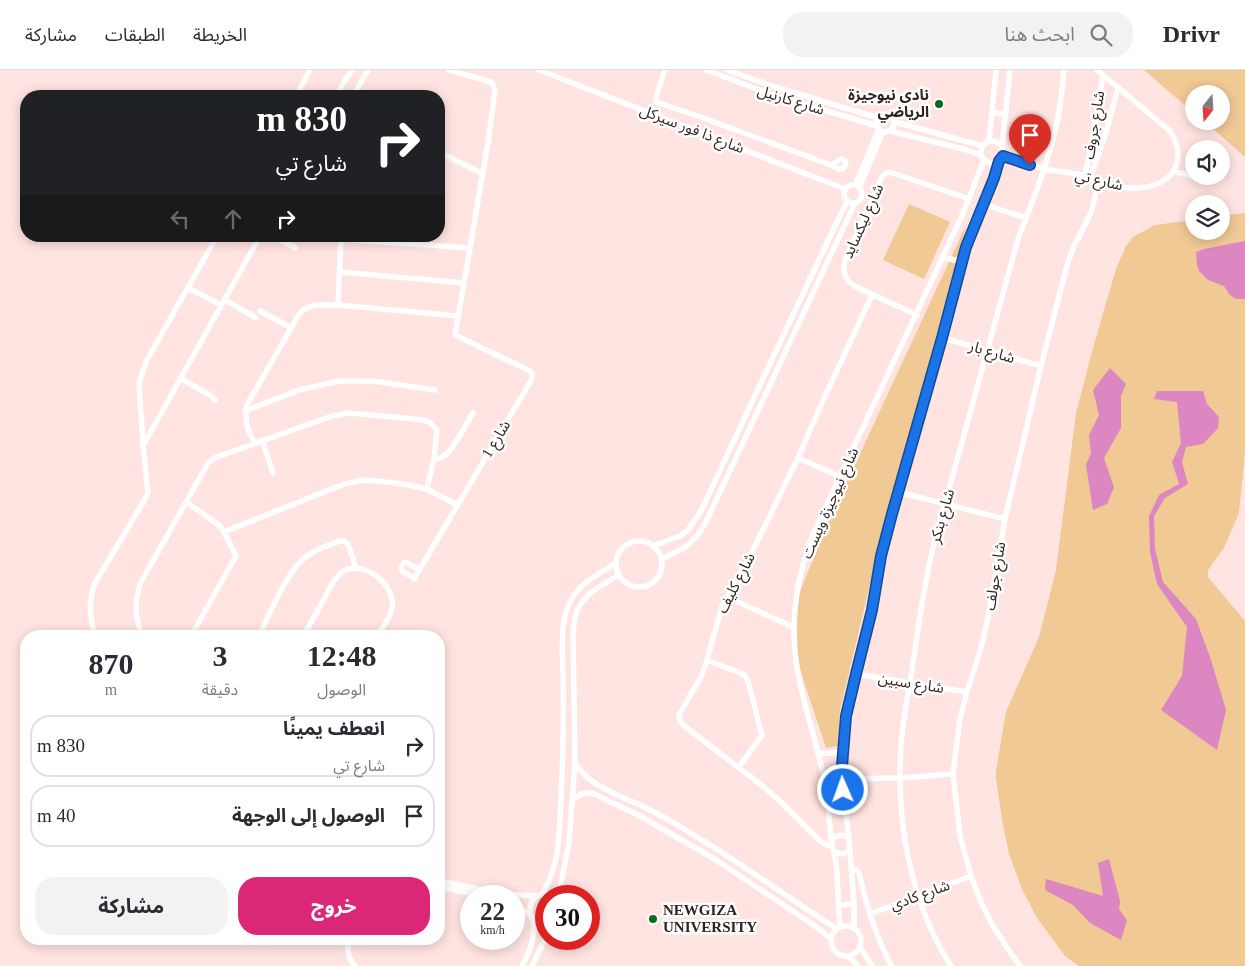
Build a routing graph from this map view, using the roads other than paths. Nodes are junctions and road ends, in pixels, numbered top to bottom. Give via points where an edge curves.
1 (310, 70) edge
2 (352, 70) edge
3 (368, 70) edge
4 (449, 70) edge
5 (539, 70) edge
6 (665, 70) edge
7 (706, 70) edge
8 (726, 70) edge
9 (996, 70) edge
10 (1010, 70) edge
11 (1064, 70) edge
12 (1097, 70) edge
13 (1103, 75) junction
14 (723, 77) junction
15 (775, 87) junction
16 (1118, 87) junction
17 (299, 90) edge
18 (339, 90) edge
19 (357, 90) edge
20 (772, 95) junction
21 (992, 110) junction
22 (1006, 112) junction
23 (879, 118) junction
24 (895, 122) junction
25 (879, 129) junction
26 (890, 131) junction
27 (966, 142) junction
28 (989, 142) junction
29 (982, 146) junction
30 (1002, 147) junction
31 (963, 149) junction
32 (445, 155) edge
33 (983, 158) junction
34 (1001, 159) junction
35 (831, 165) dead end
36 (1044, 169) junction
37 (1174, 171) junction
38 (483, 174) junction
39 (1185, 174) edge
40 (1088, 177) junction
41 (1100, 181) junction
42 (857, 186) junction
43 (845, 189) junction
44 (970, 199) junction
45 (847, 202) junction
46 (855, 203) junction
47 (983, 204) junction
48 (1026, 218) junction
49 (214, 242) edge
50 (257, 242) edge
51 (284, 242) edge
52 (341, 242) edge
53 (393, 242) edge
54 (295, 248) dead end
55 (470, 248) junction
56 (944, 257) junction
57 (962, 262) junction
58 (340, 272) junction
59 (464, 283) junction
60 (188, 288) junction
61 (872, 295) junction
62 (223, 303) junction
63 (338, 305) junction
64 (260, 311) dead end
65 (916, 315) junction
66 (458, 316) junction
67 (256, 318) dead end
68 (290, 328) junction
69 (942, 338) junction
70 (988, 351) junction
71 (1041, 366) junction
72 (180, 378) junction
73 (435, 390) dead end
74 (215, 400) dead end
75 (245, 411) junction
76 (473, 413) dead end
77 (142, 421) junction
78 (156, 422) junction
79 (262, 440) junction
80 (255, 443) junction
81 (143, 445) junction
82 (434, 458) junction
83 (798, 458) junction
84 (273, 473) dead end
85 (841, 477) junction
86 (427, 489) junction
87 (898, 492) junction
88 (186, 502) junction
89 (457, 505) junction
90 (945, 505) junction
91 (1005, 519) junction
92 (224, 532) junction
93 (653, 546) junction
94 (662, 560) junction
95 (616, 563) junction
96 (356, 568) junction
97 (420, 570) junction
98 (619, 575) junction
99 (727, 597) junction
100 (794, 627) junction
101 (93, 630) edge
102 (140, 630) edge
103 (194, 630) edge
104 (262, 630) edge
105 (306, 630) edge
106 (381, 630) edge
107 (707, 660) junction
108 (856, 674) junction
109 (910, 684) junction
110 (967, 692) junction
111 (574, 704) junction
112 (564, 705) junction
113 (842, 752) junction
114 (818, 754) junction
115 (575, 763) junction
116 (739, 767) junction
117 (953, 774) junction
118 (900, 778) junction
119 (841, 779) junction
120 (596, 784) junction
121 (592, 793) junction
122 (572, 801) junction
123 (849, 838) junction
124 (832, 843) junction
125 (850, 851) junction
126 (834, 852) junction
127 (851, 869) junction
128 (971, 876) junction
129 (445, 885) edge
130 (445, 885) edge
131 (546, 885) edge
132 (561, 885) edge
133 (460, 887) edge
134 (460, 889) edge
135 (864, 894) junction
136 (853, 895) junction
137 (919, 896) junction
138 (535, 900) edge
139 (854, 904) junction
140 (838, 905) junction
141 (525, 912) edge
142 (870, 914) junction
143 (530, 915) junction
144 (534, 922) joint
145 (838, 928) junction
146 (854, 928) junction
147 (831, 939) junction
148 (348, 945) edge
149 (860, 947) junction
150 (540, 950) edge
151 (848, 956) junction
152 (355, 966) edge
153 (522, 966) edge
154 (532, 966) edge
155 (858, 966) edge
156 (872, 966) edge
157 (891, 966) edge
158 (951, 966) edge
159 (1020, 966) edge

1 - 17 street
2 - 18 street
3 - 19 street
4 - 38 street via 491,82 495,88
5 - 43 street, شارع ذا فور سيركل
6 - 35 street via 656,102
7 - 14 street, شارع كارنيل
8 - 14 street
8 - 15 street, شارع كارنيل
9 - 21 street
10 - 22 street
11 - 36 street, شارع بنكر via 1058,115
12 - 13 street
13 - 16 street
13 - 40 street, شارع جروف
14 - 20 street, شارع كارنيل
15 - 20 street
15 - 23 street, شارع كارنيل
16 - 37 street via 1170,130 1176,139 1178,161
16 - 40 street, شارع جروف via 1105,136
20 - 25 street, شارع كارنيل
21 - 22 street via 998,114
21 - 28 street
22 - 30 street
23 - 24 street via 882,114 890,115
23 - 25 street via 876,121
24 - 26 street
24 - 27 street
25 - 26 street
25 - 42 street
26 - 31 street
27 - 29 street
27 - 31 street
28 - 29 street
28 - 30 street via 995,141
29 - 33 street
30 - 34 street
31 - 33 street
32 - 38 street
33 - 34 street via 993,164
33 - 44 street, شارع نيوجيزة ويست
34 - 36 street, شارع تي
34 - 47 street
36 - 40 street, شارع تي
36 - 48 street, شارع بنكر
37 - 39 street
37 - 41 street, شارع تي via 1166,179 1146,187 1125,187
38 - 55 street
40 - 41 street, شارع تي
41 - 71 street, شارع جولف via 1091,213 1067,265
42 - 43 street via 850,185
42 - 46 street via 862,197
43 - 45 street
44 - 56 street, شارع نيوجيزة ويست
44 - 61 street, شارع ليكسايد via 896,174 884,174 844,266 849,283
45 - 46 street
45 - 93 street via 702,509 689,529 680,536
46 - 94 street via 705,524 687,546
47 - 48 street
47 - 57 street
48 - 70 street, شارع بنكر
49 - 60 street
50 - 62 street
51 - 54 street
52 - 58 street
53 - 55 street
55 - 59 street
56 - 57 street
56 - 65 street, شارع نيوجيزة ويست
57 - 69 street
58 - 59 street
58 - 63 street
59 - 66 street
60 - 62 street
60 - 77 street via 142,371 139,382
61 - 65 street, شارع ليكسايد
61 - 83 street, شارع كليف
62 - 67 street
62 - 72 street
63 - 66 street
63 - 68 street via 308,307
64 - 68 street
65 - 85 street, شارع نيوجيزة ويست
66 - 89 street, شارع 1 via 455,336 532,373 532,379
68 - 75 street
69 - 70 street, شارع بار
69 - 87 street
70 - 71 street, شارع بار
70 - 90 street, شارع بنكر
71 - 91 street, شارع جولف
72 - 74 street
72 - 78 street
73 - 75 street via 338,381 299,390
75 - 80 street via 247,428
76 - 82 street via 453,446 445,455
77 - 78 street
77 - 81 street
78 - 81 street
79 - 80 street
79 - 82 street via 344,413 424,420 438,430
79 - 84 street
80 - 88 street via 208,463
81 - 101 street via 148,493 94,585 90,598
82 - 86 street
83 - 85 street
83 - 99 street, شارع كليف
85 - 100 street, شارع نيوجيزة ويست via 807,549 798,584
86 - 89 street
86 - 92 street via 366,480 344,484
87 - 90 street
87 - 108 street
88 - 92 street
88 - 102 street via 140,584 136,602
89 - 97 street, شارع 1
90 - 91 street
90 - 109 street, شارع بنكر via 932,548
91 - 110 street, شارع جولف via 988,618
92 - 103 street via 236,553 235,558
93 - 94 street
93 - 95 street via 641,541 628,544 619,553
94 - 98 street via 659,575 648,585 634,586
95 - 98 street
95 - 112 street via 587,581 573,596 565,614
96 - 104 street via 344,541 308,555 289,577
96 - 105 street via 338,576
96 - 106 street via 382,580 390,591 392,610
97 - 97 street, شارع 1 via 405,562 401,568 415,579
98 - 111 street via 591,591 575,616
99 - 100 street
99 - 107 street, شارع كليف
100 - 114 street, شارع نيوجيزة ويست via 798,675
107 - 116 street via 743,674 748,680 762,735
107 - 116 street, شارع كليف via 680,711 679,719
108 - 109 street, شارع سبين
108 - 113 street
109 - 110 street, شارع سبين
109 - 118 street, شارع بنكر via 901,744
110 - 117 street, شارع جولف
111 - 112 street
111 - 115 street
112 - 131 street via 558,844 554,869
113 - 114 street
113 - 119 street
114 - 124 street, شارع نيوجيزة ويست
115 - 120 street
115 - 122 street
116 - 124 street, شارع كليف via 784,804 821,842
117 - 118 street
117 - 128 street, شارع جولف via 960,836
118 - 119 street
118 - 137 street, شارع بنكر via 904,834
119 - 123 street
120 - 121 street
120 - 145 street via 696,836
121 - 122 street via 581,794
121 - 147 street via 713,858
122 - 132 street via 569,843
123 - 124 street via 838,836
123 - 125 street
124 - 126 street, شارع نيوجيزة ويست
125 - 126 street
125 - 127 street
126 - 140 street, شارع نيوجيزة ويست
127 - 135 street via 859,873
127 - 136 street
128 - 137 street, شارع كادي
128 - 159 street, شارع جولف via 993,926
129 - 133 street
130 - 134 street
135 - 136 street
135 - 142 street
136 - 139 street
137 - 142 street, شارع كادي
137 - 158 street, شارع بنكر via 937,942
138 - 143 street
139 - 140 street
139 - 146 street
140 - 145 street, شارع نيوجيزة ويست
141 - 143 street
142 - 157 street
143 - 144 street
144 - 153 street via 535,933
145 - 146 street
145 - 147 street
146 - 149 street via 861,936
147 - 151 street via 836,952
148 - 152 street
149 - 151 street
149 - 156 street
150 - 154 street
151 - 155 street

